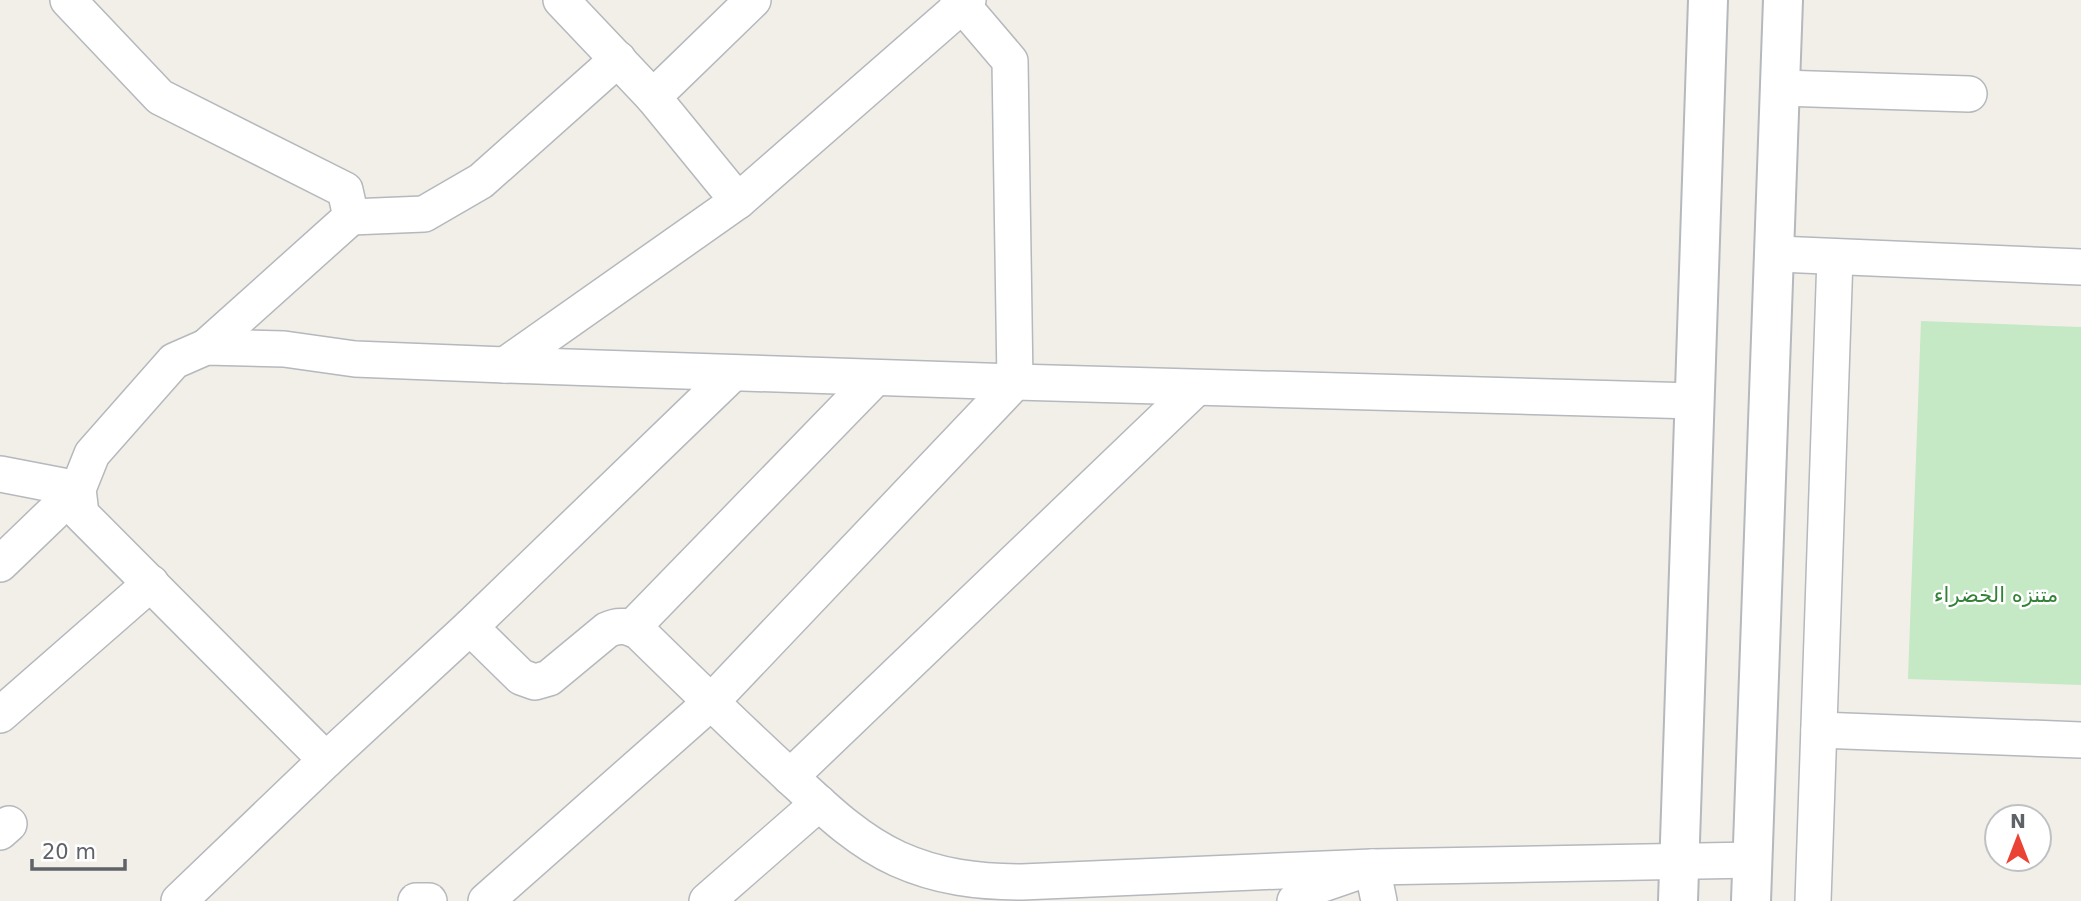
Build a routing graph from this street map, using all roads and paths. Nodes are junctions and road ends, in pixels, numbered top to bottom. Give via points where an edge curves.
1 (68, 0) edge
2 (561, 0) edge
3 (754, 0) edge
4 (1708, 0) edge
5 (1783, 0) edge
6 (963, 2) edge
7 (618, 59) junction
8 (1781, 88) junction
9 (1969, 94) dead end
10 (653, 97) junction
11 (738, 201) junction
12 (351, 217) junction
13 (1776, 254) junction
14 (1835, 257) junction
15 (2081, 267) edge
16 (206, 346) junction
17 (505, 365) junction
18 (733, 373) junction
19 (875, 378) junction
20 (1015, 382) junction
21 (1196, 388) junction
22 (1695, 401) junction
23 (0, 474) edge
24 (78, 489) junction
25 (0, 564) edge
26 (151, 583) junction
27 (470, 627) junction
28 (632, 628) junction
29 (710, 703) junction
30 (0, 715) edge
31 (1819, 730) junction
32 (2081, 740) edge
33 (326, 760) junction
34 (790, 776) junction
35 (820, 803) junction
36 (1752, 860) junction
37 (1679, 861) junction
38 (1372, 867) junction
39 (179, 901) edge
40 (416, 901) edge
41 (429, 901) edge
42 (486, 901) edge
43 (707, 901) edge
44 (1295, 901) edge
45 (1379, 901) edge
46 (1678, 901) edge
47 (1751, 901) edge
48 (1813, 901) edge

1 - 12 street via 160,97 345,190
2 - 7 street
3 - 10 street
4 - 22 street
5 - 8 street
6 - 11 street
6 - 20 street via 1010,61
7 - 10 street
7 - 12 street via 481,181 424,214
8 - 9 street
8 - 13 street
10 - 11 street
11 - 17 street
12 - 16 street
13 - 14 street
13 - 36 street
14 - 15 street
14 - 31 street
16 - 17 street via 284,349 355,359
16 - 24 street via 174,361 92,454
17 - 18 street
18 - 19 street
18 - 27 street
19 - 20 street
19 - 28 street
20 - 21 street
20 - 29 street
21 - 22 street
21 - 34 street
22 - 37 street
23 - 24 street
24 - 25 street
24 - 26 street via 81,514
26 - 30 street
26 - 33 street
27 - 28 street via 521,677 535,682 549,677 607,630
27 - 33 street
28 - 29 street
29 - 34 street
29 - 42 street
31 - 32 street
31 - 48 street
33 - 39 street
34 - 35 street
35 - 38 street via 869,844 897,859 958,878 990,882
35 - 43 street
36 - 37 street
36 - 47 street
37 - 38 street
37 - 46 street
38 - 44 street via 1311,888
38 - 45 street
40 - 41 street

